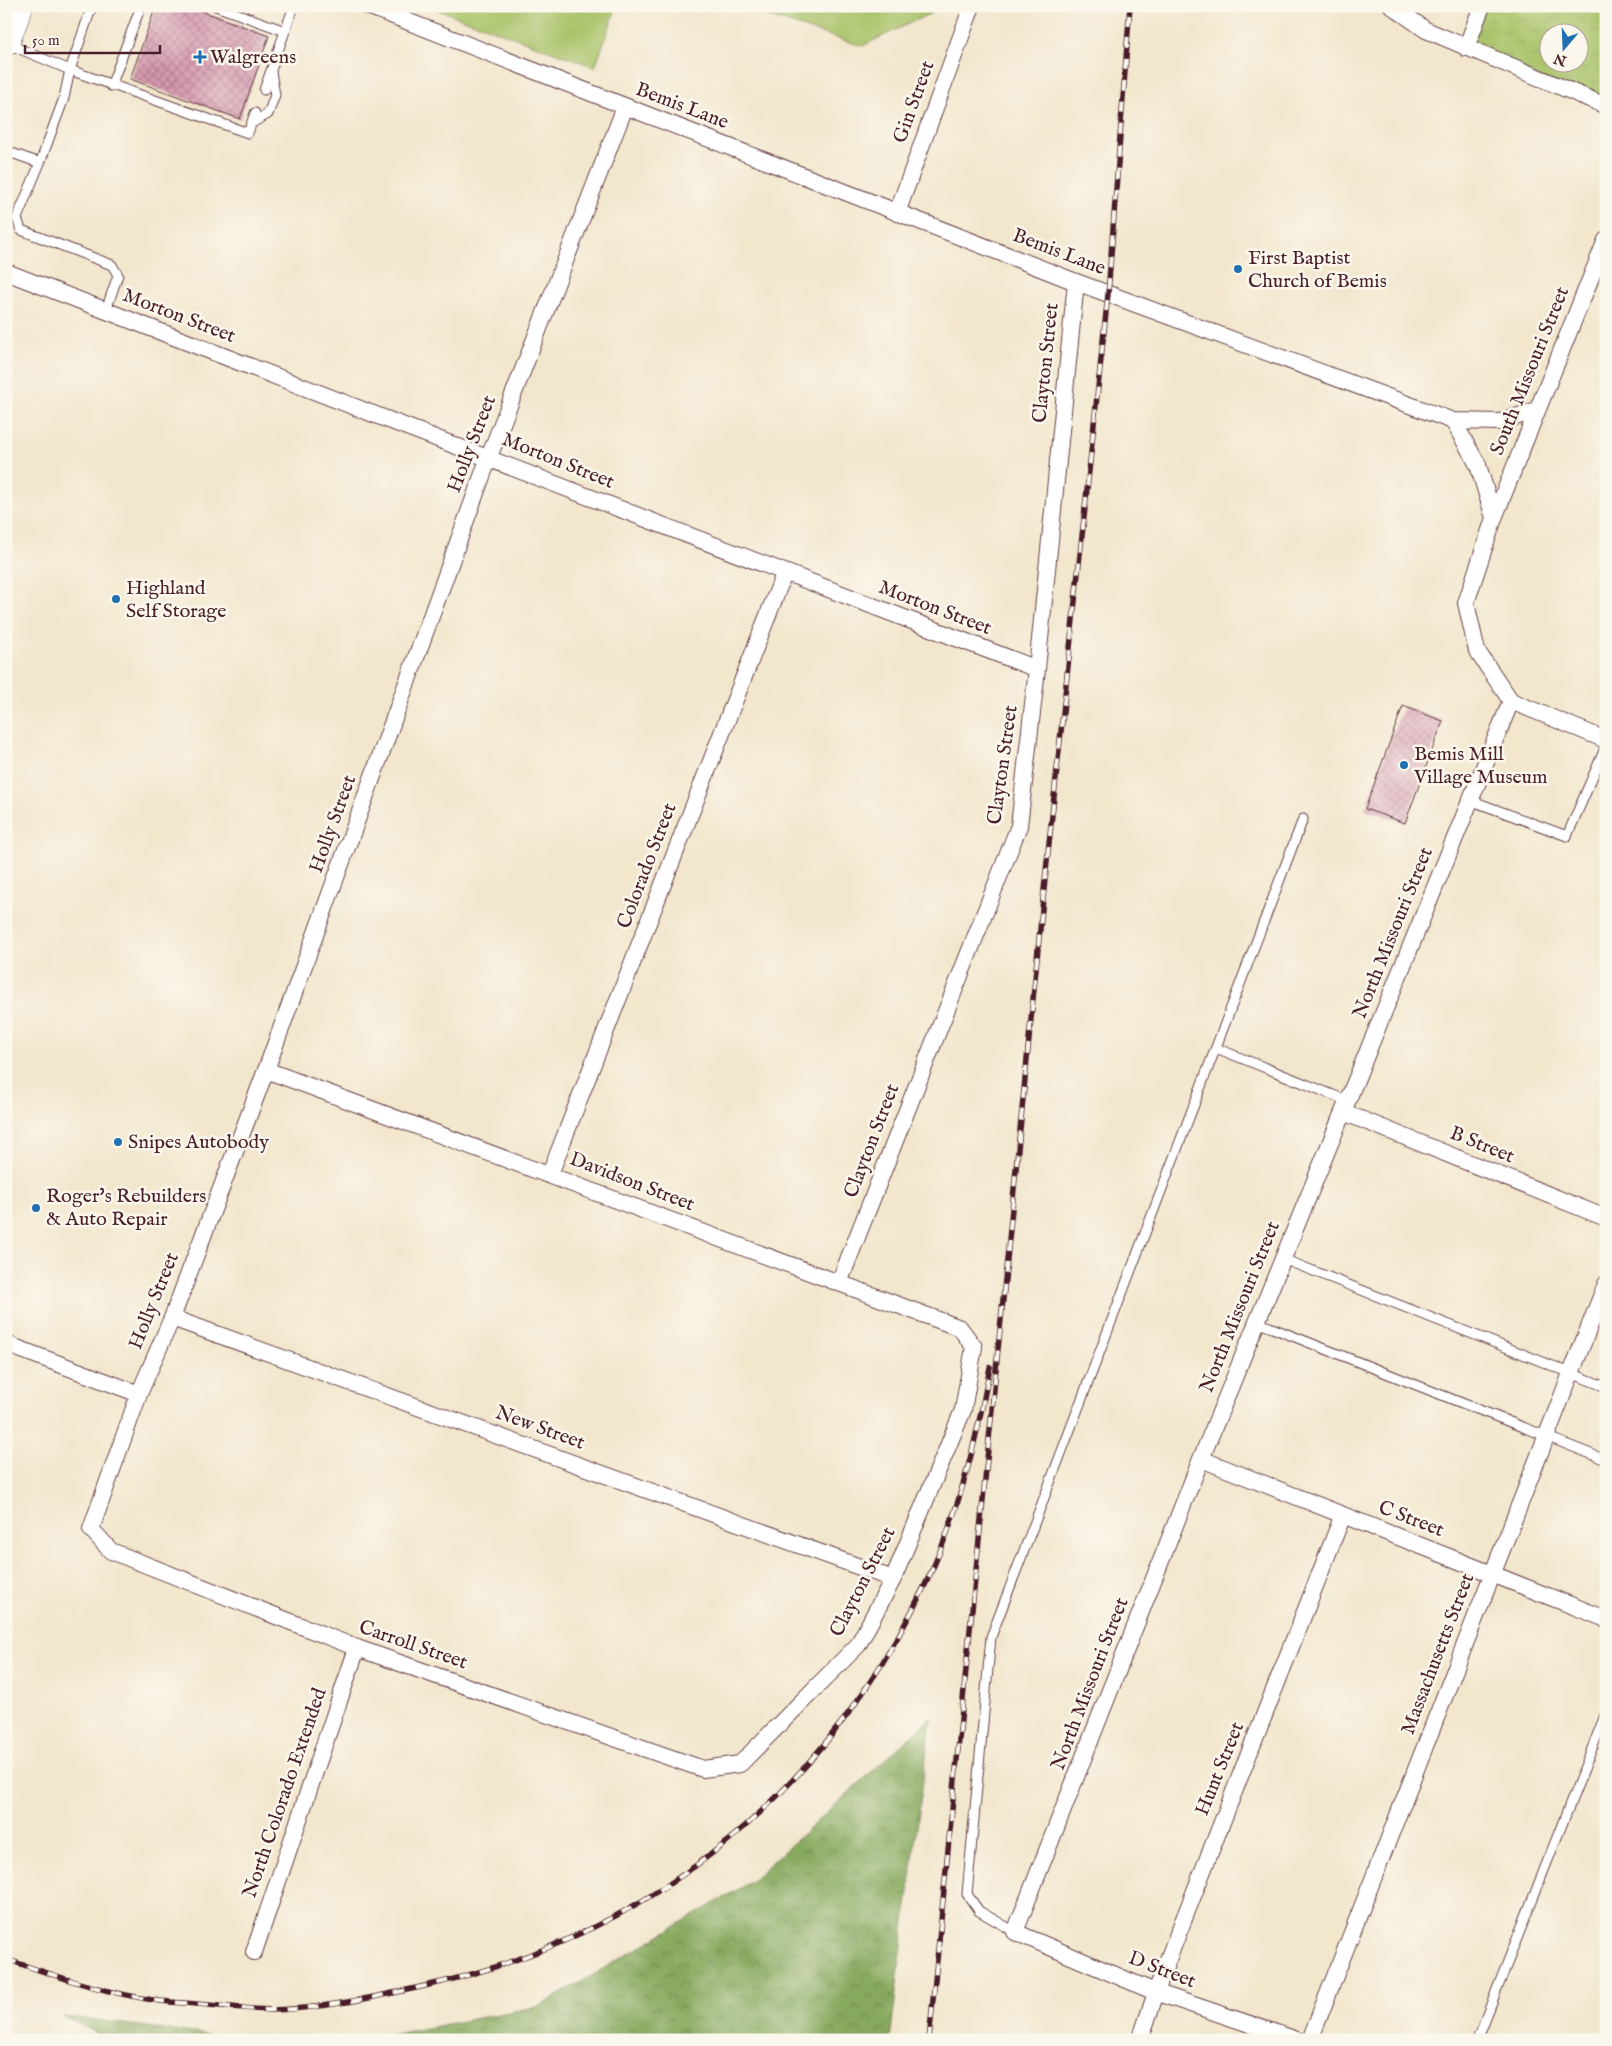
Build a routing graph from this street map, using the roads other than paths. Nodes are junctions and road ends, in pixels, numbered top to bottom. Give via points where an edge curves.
1 (31, 6) edge
2 (92, 6) edge
3 (141, 6) edge
4 (216, 6) edge
5 (294, 6) edge
6 (368, 6) edge
7 (972, 6) edge
8 (1392, 6) edge
9 (1482, 6) edge
10 (11, 29) edge
11 (285, 31) junction
12 (1466, 48) junction
13 (70, 70) junction
14 (271, 71) junction
15 (111, 86) junction
16 (264, 90) dead end
17 (1606, 106) edge
18 (625, 107) junction
19 (255, 113) dead end
20 (252, 123) junction
21 (6, 151) edge
22 (40, 163) junction
23 (896, 213) junction
24 (1606, 240) edge
25 (6, 272) edge
26 (1076, 282) junction
27 (106, 310) junction
28 (1536, 410) junction
29 (1453, 421) junction
30 (489, 457) junction
31 (1494, 518) junction
32 (784, 574) junction
33 (1037, 669) junction
34 (1510, 701) junction
35 (1606, 740) edge
36 (1606, 746) edge
37 (1470, 800) junction
38 (1303, 819) dead end
39 (1216, 1048) junction
40 (266, 1070) junction
41 (1345, 1107) junction
42 (550, 1174) junction
43 (1606, 1218) edge
44 (1283, 1259) junction
45 (840, 1283) junction
46 (1606, 1284) edge
47 (172, 1318) junction
48 (1257, 1322) junction
49 (6, 1344) edge
50 (974, 1347) joint
51 (1571, 1373) junction
52 (1606, 1387) edge
53 (139, 1394) junction
54 (1546, 1436) junction
55 (1201, 1459) junction
56 (1606, 1460) edge
57 (1343, 1515) junction
58 (111, 1551) joint
59 (1493, 1573) junction
60 (892, 1579) junction
61 (1606, 1619) edge
62 (357, 1648) junction
63 (1606, 1713) edge
64 (703, 1768) joint
65 (1015, 1932) junction
66 (254, 1952) dead end
67 (1155, 1992) junction
68 (1140, 2040) edge
69 (1297, 2040) edge
70 (1310, 2040) edge
71 (1477, 2040) edge

1 - 10 street
2 - 13 lane
3 - 15 lane
4 - 11 lane
5 - 11 lane
6 - 18 street, Bemis Lane
7 - 23 street, Gin Street
8 - 12 street via 1426,30
9 - 12 street
10 - 13 lane
11 - 14 lane
12 - 17 street
13 - 15 lane
13 - 22 lane via 64,98
14 - 16 lane
14 - 20 lane via 275,95 268,114
15 - 20 lane via 248,133
18 - 23 street, Bemis Lane
18 - 30 street, Holly Street
19 - 20 lane
21 - 22 lane
22 - 27 lane via 17,218 21,230 112,265 118,275
23 - 26 street, Bemis Lane
24 - 28 street, South Missouri Street
25 - 27 street, Morton Street
26 - 29 street, Bemis Lane
26 - 33 street, Clayton Street
27 - 30 street, Morton Street
28 - 29 street, Bemis Lane via 1500,422
28 - 31 street, South Missouri Street
29 - 31 street via 1478,465
30 - 32 street, Morton Street
30 - 40 street, Holly Street
31 - 34 street via 1466,603 1476,651
32 - 33 street, Morton Street
32 - 42 street, Colorado Street
33 - 45 street, Clayton Street via 1019,826
34 - 35 street
34 - 37 street, North Missouri Street
36 - 37 lane via 1567,836
37 - 41 street, North Missouri Street
38 - 39 lane
39 - 41 lane
39 - 65 lane via 991,1637 967,1894 979,1911
40 - 42 street, Davidson Street
40 - 47 street, Holly Street
41 - 43 street, B Street
41 - 44 street, North Missouri Street
42 - 45 street, Davidson Street
44 - 48 street, North Missouri Street
44 - 51 lane
45 - 50 street, Davidson Street via 960,1328
46 - 51 street, Massachusetts Street
47 - 53 street, Holly Street
47 - 60 street, New Street
48 - 54 lane
48 - 55 street, North Missouri Street
49 - 53 street
50 - 60 street, Clayton Street via 963,1410
51 - 52 lane
51 - 54 street, Massachusetts Street
53 - 58 street, Holly Street via 91,1529
54 - 56 lane
54 - 59 street, Massachusetts Street
55 - 57 street, C Street
55 - 65 street, North Missouri Street
57 - 59 street, C Street
57 - 67 street, Hunt Street
58 - 62 street, Carroll Street
59 - 61 street, C Street
59 - 70 street, Massachusetts Street
60 - 64 street, Clayton Street via 858,1645 740,1764
62 - 64 street, Carroll Street
62 - 66 street, North Colorado Extended
63 - 71 lane
65 - 67 street, D Street
67 - 68 street, Hunt Street
67 - 69 street, D Street

